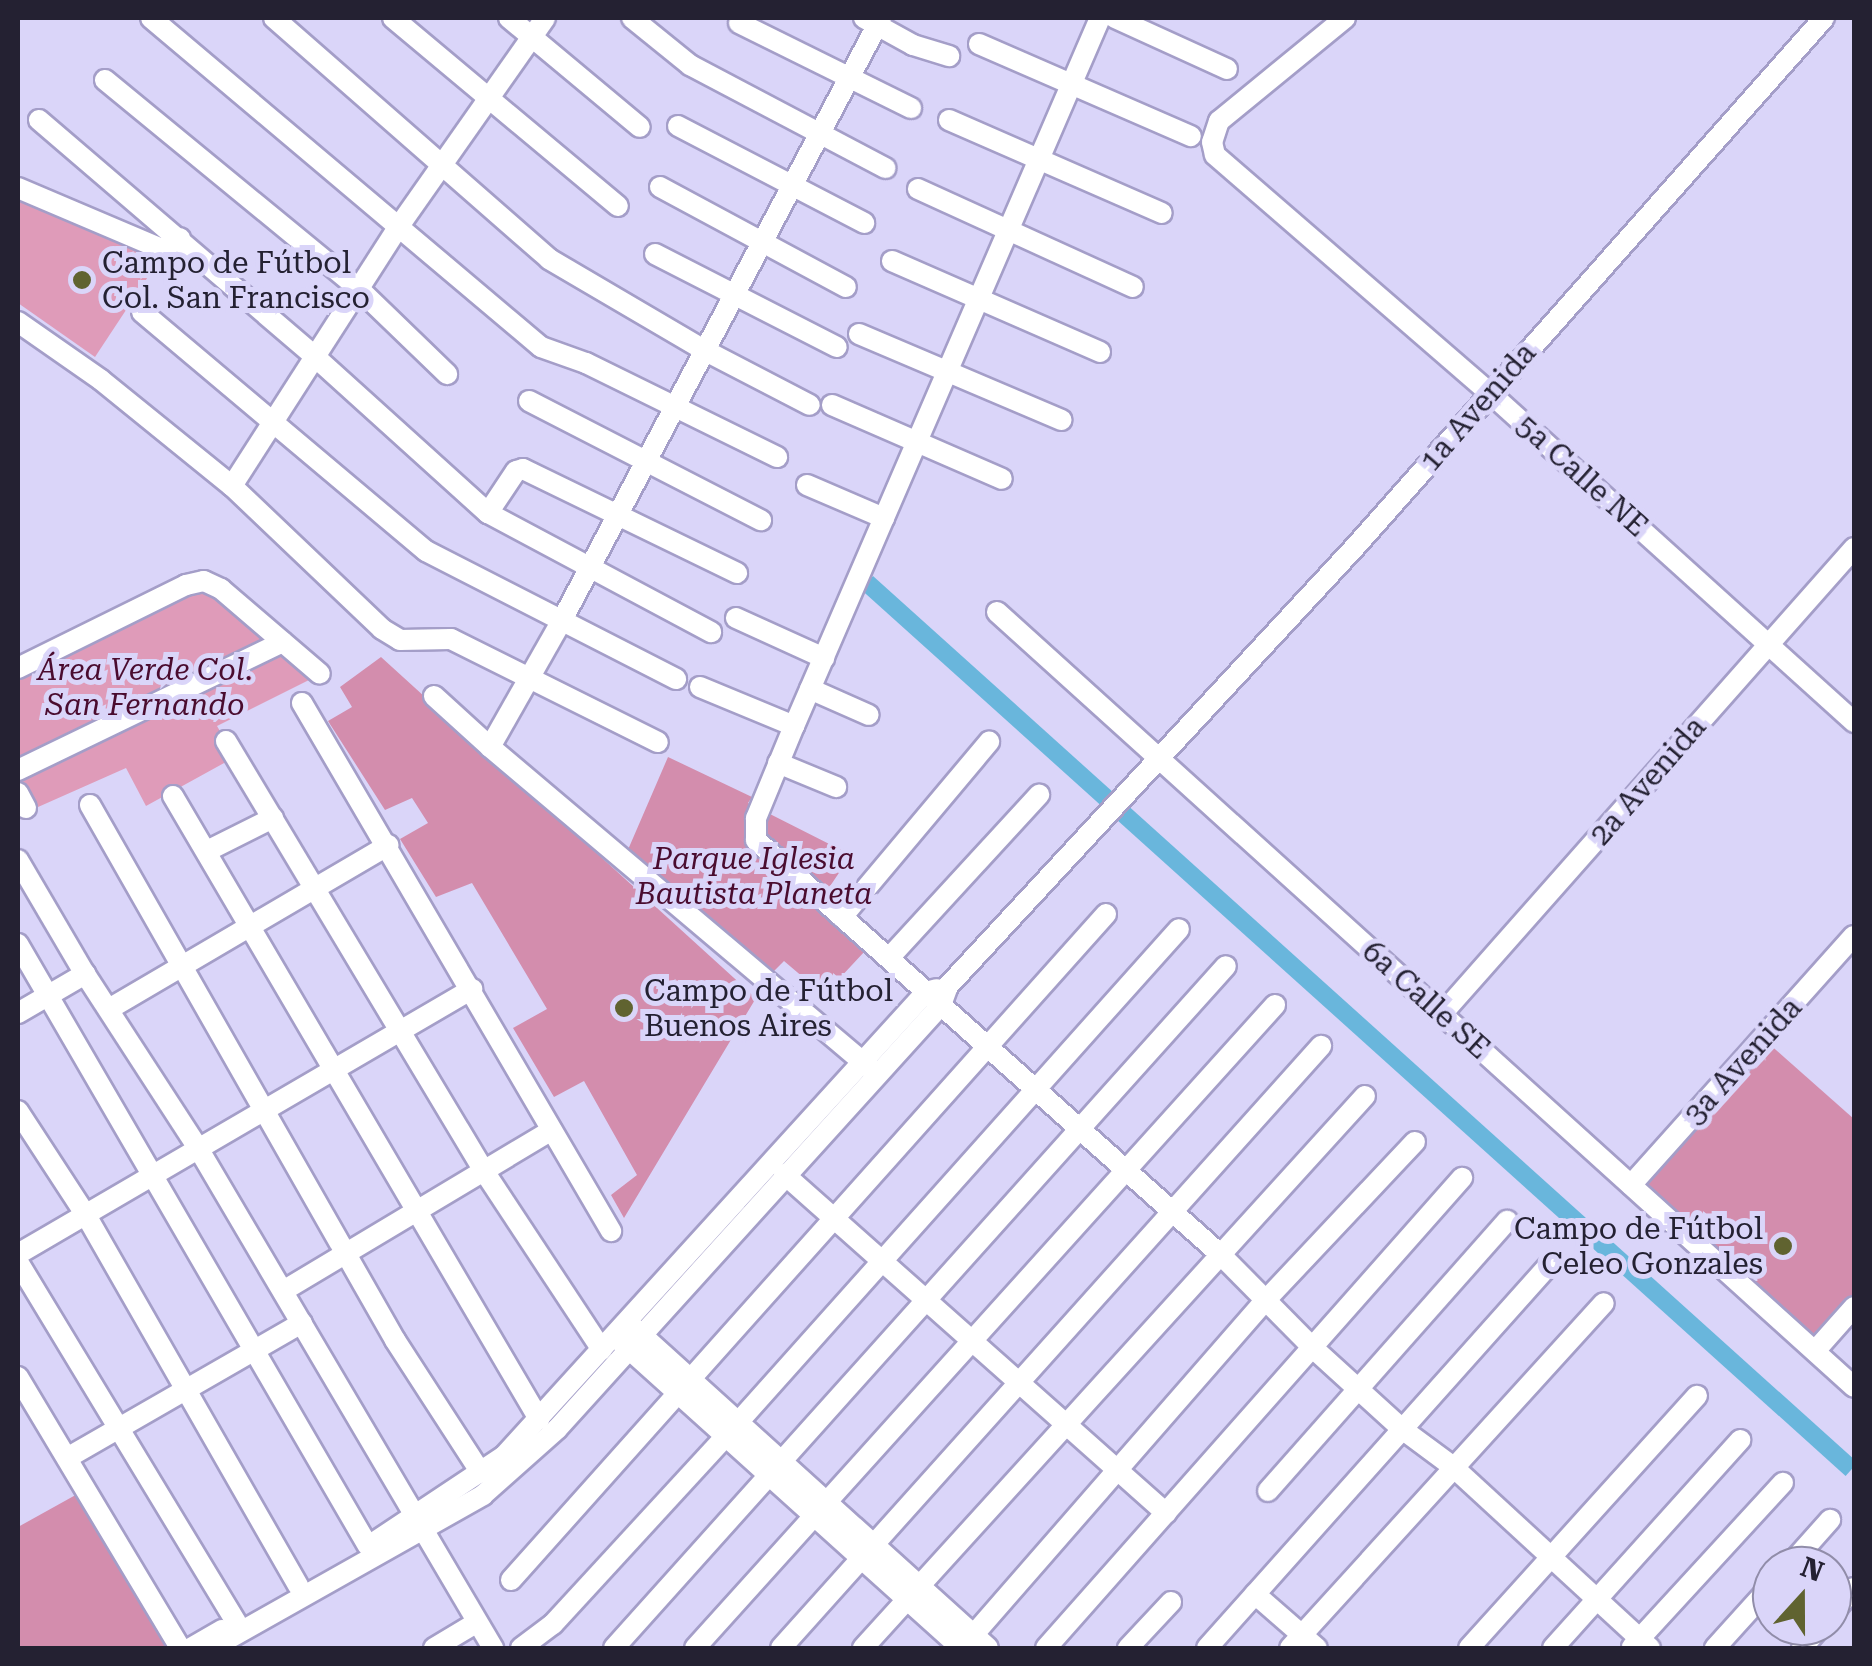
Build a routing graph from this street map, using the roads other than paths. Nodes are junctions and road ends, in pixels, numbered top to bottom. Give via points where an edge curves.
1 (152, 18) edge
2 (274, 18) edge
3 (393, 18) edge
4 (509, 18) edge
5 (545, 18) edge
6 (632, 18) edge
7 (1100, 18) edge
8 (1114, 18) edge
9 (1345, 18) edge
10 (1824, 18) edge
11 (874, 20) edge
12 (739, 22) dead end
13 (532, 37) junction
14 (978, 44) dead end
15 (949, 56) dead end
16 (1227, 69) dead end
17 (850, 76) junction
18 (105, 80) dead end
19 (1071, 86) junction
20 (486, 99) junction
21 (912, 108) dead end
22 (39, 120) dead end
23 (949, 120) dead end
24 (678, 126) dead end
25 (640, 127) dead end
26 (818, 132) junction
27 (1191, 136) dead end
28 (1038, 161) junction
29 (443, 162) junction
30 (885, 168) dead end
31 (789, 186) junction
32 (660, 187) dead end
33 (18, 188) edge
34 (918, 189) dead end
35 (618, 206) dead end
36 (1162, 212) dead end
37 (864, 223) dead end
38 (400, 226) junction
39 (1009, 230) junction
40 (180, 238) junction
41 (760, 240) junction
42 (656, 254) dead end
43 (892, 262) dead end
44 (1134, 286) dead end
45 (846, 287) dead end
46 (358, 288) junction
47 (731, 294) junction
48 (979, 300) junction
49 (142, 312) dead end
50 (18, 322) edge
51 (859, 334) dead end
52 (837, 347) dead end
53 (704, 350) junction
54 (1100, 352) dead end
55 (314, 355) junction
56 (946, 373) junction
57 (447, 374) dead end
58 (1490, 393) junction
59 (528, 401) dead end
60 (675, 406) junction
61 (1062, 420) dead end
62 (271, 422) junction
63 (917, 442) junction
64 (777, 457) dead end
65 (644, 460) junction
66 (1002, 478) dead end
67 (232, 486) junction
68 (807, 486) dead end
69 (488, 513) junction
70 (616, 515) junction
71 (884, 518) junction
72 (761, 520) dead end
73 (1854, 548) edge
74 (590, 566) junction
75 (737, 573) dead end
76 (997, 612) dead end
77 (736, 618) dead end
78 (561, 622) junction
79 (711, 632) dead end
80 (283, 642) junction
81 (1770, 645) junction
82 (824, 658) junction
83 (18, 668) edge
84 (320, 674) dead end
85 (532, 678) junction
86 (676, 679) dead end
87 (700, 687) dead end
88 (810, 689) junction
89 (434, 696) dead end
90 (302, 703) dead end
91 (869, 714) dead end
92 (1854, 722) edge
93 (794, 726) junction
94 (226, 740) dead end
95 (658, 742) dead end
96 (989, 742) dead end
97 (490, 747) junction
98 (1158, 758) junction
99 (778, 763) junction
100 (18, 770) edge
101 (836, 787) dead end
102 (1039, 794) dead end
103 (173, 796) dead end
104 (90, 804) dead end
105 (273, 818) junction
106 (388, 845) junction
107 (206, 851) junction
108 (18, 860) edge
109 (317, 888) junction
110 (1106, 914) dead end
111 (842, 917) junction
112 (251, 926) junction
113 (1178, 929) dead end
114 (1854, 936) edge
115 (18, 944) edge
116 (889, 958) junction
117 (1226, 966) dead end
118 (183, 968) junction
119 (85, 974) junction
120 (472, 989) junction
121 (938, 994) junction
122 (49, 998) junction
123 (1275, 1005) dead end
124 (108, 1009) junction
125 (18, 1013) edge
126 (1442, 1014) junction
127 (399, 1031) junction
128 (1321, 1046) dead end
129 (990, 1048) junction
130 (871, 1067) junction
131 (334, 1069) junction
132 (1036, 1090) junction
133 (1365, 1096) dead end
134 (265, 1108) junction
135 (18, 1111) edge
136 (1079, 1128) junction
137 (552, 1130) junction
138 (1415, 1142) dead end
139 (198, 1148) junction
140 (1126, 1170) junction
141 (484, 1171) junction
142 (784, 1174) junction
143 (154, 1176) junction
144 (1462, 1178) dead end
145 (1631, 1186) junction
146 (1172, 1211) junction
147 (417, 1212) junction
148 (87, 1218) junction
149 (834, 1219) junction
150 (1507, 1222) dead end
151 (611, 1231) dead end
152 (349, 1254) junction
153 (1221, 1255) junction
154 (18, 1258) edge
155 (882, 1260) junction
156 (1549, 1265) dead end
157 (283, 1291) junction
158 (928, 1300) junction
159 (1264, 1302) junction
160 (1604, 1304) dead end
161 (1854, 1308) edge
162 (302, 1323) junction
163 (623, 1338) junction
164 (971, 1342) junction
165 (1313, 1348) junction
166 (1815, 1351) junction
167 (256, 1352) junction
168 (18, 1377) edge
169 (1015, 1383) junction
170 (684, 1387) junction
171 (1854, 1387) edge
172 (1358, 1388) junction
173 (188, 1391) junction
174 (1696, 1396) dead end
175 (539, 1419) junction
176 (1065, 1428) junction
177 (1402, 1428) junction
178 (122, 1429) junction
179 (731, 1430) junction
180 (1740, 1440) dead end
181 (67, 1458) junction
182 (1452, 1466) junction
183 (776, 1470) junction
184 (1118, 1472) junction
185 (481, 1474) junction
186 (1783, 1483) dead end
187 (1268, 1491) dead end
188 (821, 1510) junction
189 (1166, 1513) junction
190 (1830, 1520) dead end
191 (419, 1523) junction
192 (368, 1546) junction
193 (1807, 1546) edge
194 (866, 1551) junction
195 (1553, 1560) junction
196 (511, 1580) dead end
197 (298, 1586) junction
198 (913, 1593) junction
199 (1255, 1594) junction
200 (1598, 1601) junction
201 (1171, 1602) dead end
202 (1752, 1607) edge
203 (236, 1622) junction
204 (476, 1624) junction
205 (1303, 1644) edge
206 (971, 1645) edge
207 (1640, 1645) edge
208 (180, 1648) edge
209 (191, 1648) edge
210 (212, 1648) edge
211 (434, 1648) edge
212 (494, 1648) edge
213 (521, 1648) edge
214 (614, 1648) edge
215 (695, 1648) edge
216 (781, 1648) edge
217 (863, 1648) edge
218 (1046, 1648) edge
219 (1128, 1648) edge
220 (1206, 1648) edge
221 (1469, 1648) edge
222 (1553, 1648) edge
223 (1715, 1648) edge

1 - 38 street
2 - 29 street
3 - 20 street
4 - 13 street
5 - 13 street
6 - 26 street via 690,65
7 - 19 street
8 - 16 street
9 - 58 street, 5a Calle NE via 1219,122 1212,134 1215,155
10 - 58 street, 1a Avenida
11 - 15 street via 914,46
11 - 17 street
12 - 17 street
13 - 20 street
13 - 25 street
14 - 19 street
17 - 21 street
17 - 26 street
18 - 46 street
19 - 27 street
19 - 28 street
20 - 29 street
20 - 35 street
22 - 40 street
23 - 28 street
24 - 31 street
26 - 30 street
26 - 31 street
28 - 36 street
28 - 39 street
29 - 38 street
29 - 53 street via 550,259
31 - 37 street
31 - 41 street
32 - 41 street
33 - 40 street via 162,249
34 - 39 street
38 - 46 street
38 - 60 street via 541,347
39 - 44 street
39 - 48 street
40 - 55 street
41 - 45 street
41 - 47 street
42 - 47 street
43 - 48 street
46 - 55 street
46 - 57 street
47 - 52 street
47 - 53 street
48 - 54 street
48 - 56 street
49 - 62 street
50 - 67 street via 102,380
51 - 56 street
53 - 60 street
53 - 63 street
55 - 62 street
55 - 69 street
56 - 61 street
56 - 63 street
58 - 81 street, 5a Calle NE
58 - 98 street, 1a Avenida
59 - 65 street
60 - 64 street
60 - 65 street
62 - 67 street
62 - 78 street via 426,551
63 - 66 street
63 - 71 street
65 - 70 street
65 - 72 street
67 - 85 street via 382,630 400,640 451,639
68 - 71 street
69 - 70 street via 523,469
69 - 74 street
70 - 74 street
70 - 75 street
71 - 82 street
73 - 81 street, 2a Avenida
74 - 78 street
74 - 79 street
76 - 98 street, 6a Calle SE
77 - 82 street
78 - 85 street
78 - 86 street
80 - 83 street via 204,581
80 - 84 street
80 - 100 street
81 - 92 street, 5a Calle NE
81 - 126 street, 2a Avenida
82 - 88 street
85 - 95 street
85 - 97 street
87 - 93 street
88 - 91 street
88 - 93 street
89 - 97 street
90 - 106 street
93 - 99 street
94 - 105 street
96 - 111 street
97 - 130 street
98 - 121 street, 1a Avenida
98 - 126 street, 6a Calle SE
99 - 101 street
99 - 111 street via 756,818 756,840
102 - 116 street
103 - 107 street
104 - 118 street
105 - 107 street
105 - 109 street
106 - 109 street
106 - 120 street
107 - 112 street
108 - 119 street
109 - 112 street
109 - 127 street
110 - 129 street
111 - 116 street
112 - 118 street
112 - 131 street
113 - 132 street
114 - 145 street, 3a Avenida
115 - 122 street
116 - 121 street
117 - 136 street
118 - 124 street
118 - 134 street
119 - 122 street
119 - 124 street
120 - 127 street
120 - 137 street
121 - 129 street
121 - 130 street, 1a Avenida
122 - 125 street
122 - 143 street
123 - 140 street
124 - 139 street
126 - 145 street, 6a Calle SE
127 - 131 street
127 - 141 street
128 - 146 street
129 - 132 street
129 - 149 street
130 - 142 street
130 - 163 street
131 - 134 street
131 - 147 street
132 - 136 street
132 - 155 street
133 - 153 street
134 - 139 street
134 - 152 street
135 - 148 street
136 - 140 street
136 - 158 street
137 - 141 street
137 - 151 street
138 - 159 street
139 - 143 street
139 - 157 street
140 - 146 street
140 - 164 street
141 - 147 street
141 - 163 street
142 - 149 street
142 - 163 street
143 - 148 street
143 - 167 street
144 - 165 street
145 - 166 street, 6a Calle SE
146 - 153 street
146 - 169 street
147 - 152 street
147 - 175 street
148 - 154 street
148 - 173 street
149 - 155 street
149 - 170 street
150 - 172 street
152 - 157 street
152 - 185 street
153 - 159 street
153 - 176 street
154 - 178 street
155 - 158 street
155 - 179 street
156 - 177 street
157 - 162 street
158 - 164 street
158 - 183 street
159 - 165 street
159 - 184 street
160 - 182 street
161 - 166 street
162 - 167 street
162 - 191 street
163 - 170 street
163 - 175 street
163 - 191 street via 518,1468 483,1495
164 - 169 street
164 - 188 street
165 - 172 street
165 - 189 street
166 - 171 street, 6a Calle SE
167 - 173 street
167 - 192 street
168 - 181 street
169 - 176 street
169 - 194 street
170 - 179 street
170 - 196 street
172 - 177 street
172 - 187 street
173 - 178 street
173 - 197 street
174 - 195 street
175 - 185 street
176 - 184 street
176 - 198 street
177 - 182 street
177 - 199 street
178 - 181 street
178 - 203 street
179 - 183 street
179 - 213 street via 553,1624
180 - 200 street
181 - 208 street
182 - 195 street
182 - 205 street
183 - 188 street
183 - 214 street
184 - 189 street
184 - 206 street
185 - 191 street
186 - 207 street
188 - 194 street
188 - 215 street
189 - 218 street
190 - 193 street
191 - 192 street
191 - 204 street
191 - 210 street
192 - 197 street
194 - 198 street
194 - 216 street
195 - 200 street
195 - 221 street
197 - 203 street
198 - 206 street
198 - 217 street
199 - 205 street
199 - 220 street
200 - 207 street
200 - 222 street
201 - 219 street
202 - 223 street
203 - 209 street
204 - 211 street
204 - 212 street

